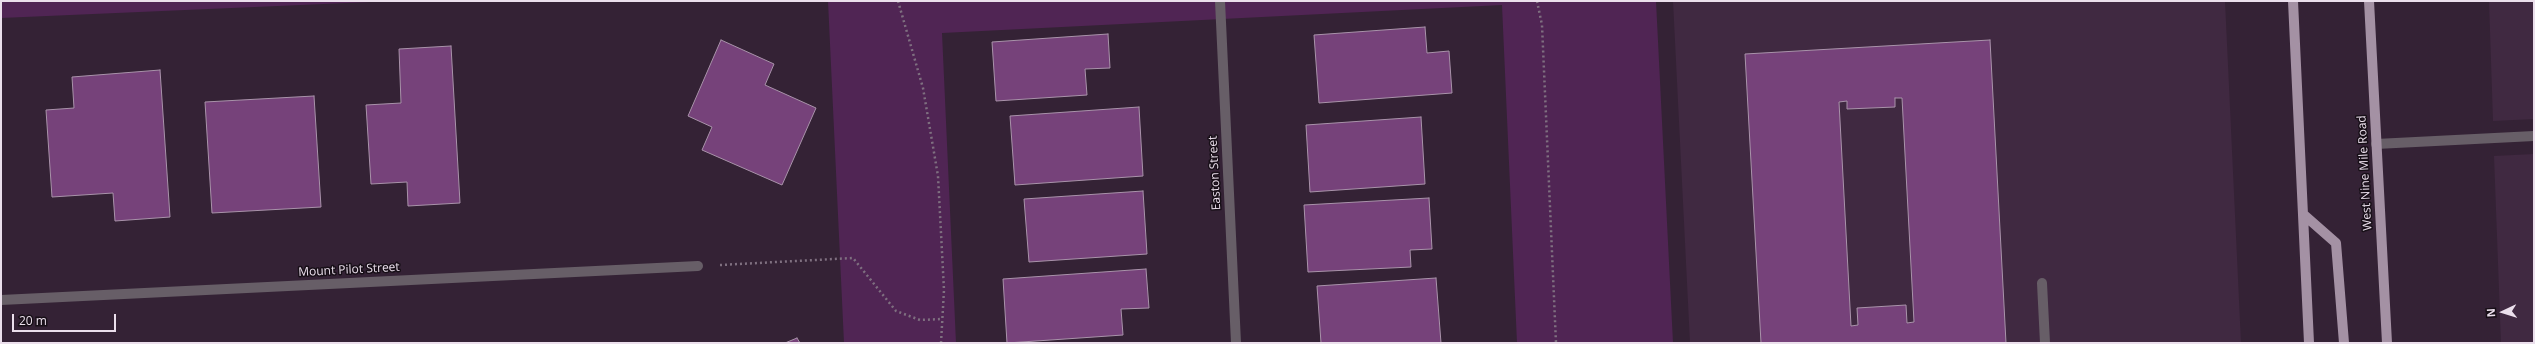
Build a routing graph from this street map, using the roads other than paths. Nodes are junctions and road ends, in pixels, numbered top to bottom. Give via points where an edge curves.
1 (1220, 1) edge
2 (2293, 1) edge
3 (2370, 1) edge
4 (2534, 136) edge
5 (2376, 144) junction
6 (2303, 214) junction
7 (698, 266) road end
8 (2042, 283) dead end
9 (1, 300) edge
10 (1236, 343) edge
11 (2045, 343) edge
12 (2309, 343) edge
13 (2344, 343) edge
14 (2387, 343) edge

1 - 10 street, Easton Street
2 - 6 main road
3 - 5 main road, West Nine Mile Road
4 - 5 street
5 - 14 main road, West Nine Mile Road
6 - 12 main road
6 - 13 main road via 2336,243
7 - 9 street, Mount Pilot Street
8 - 11 street

